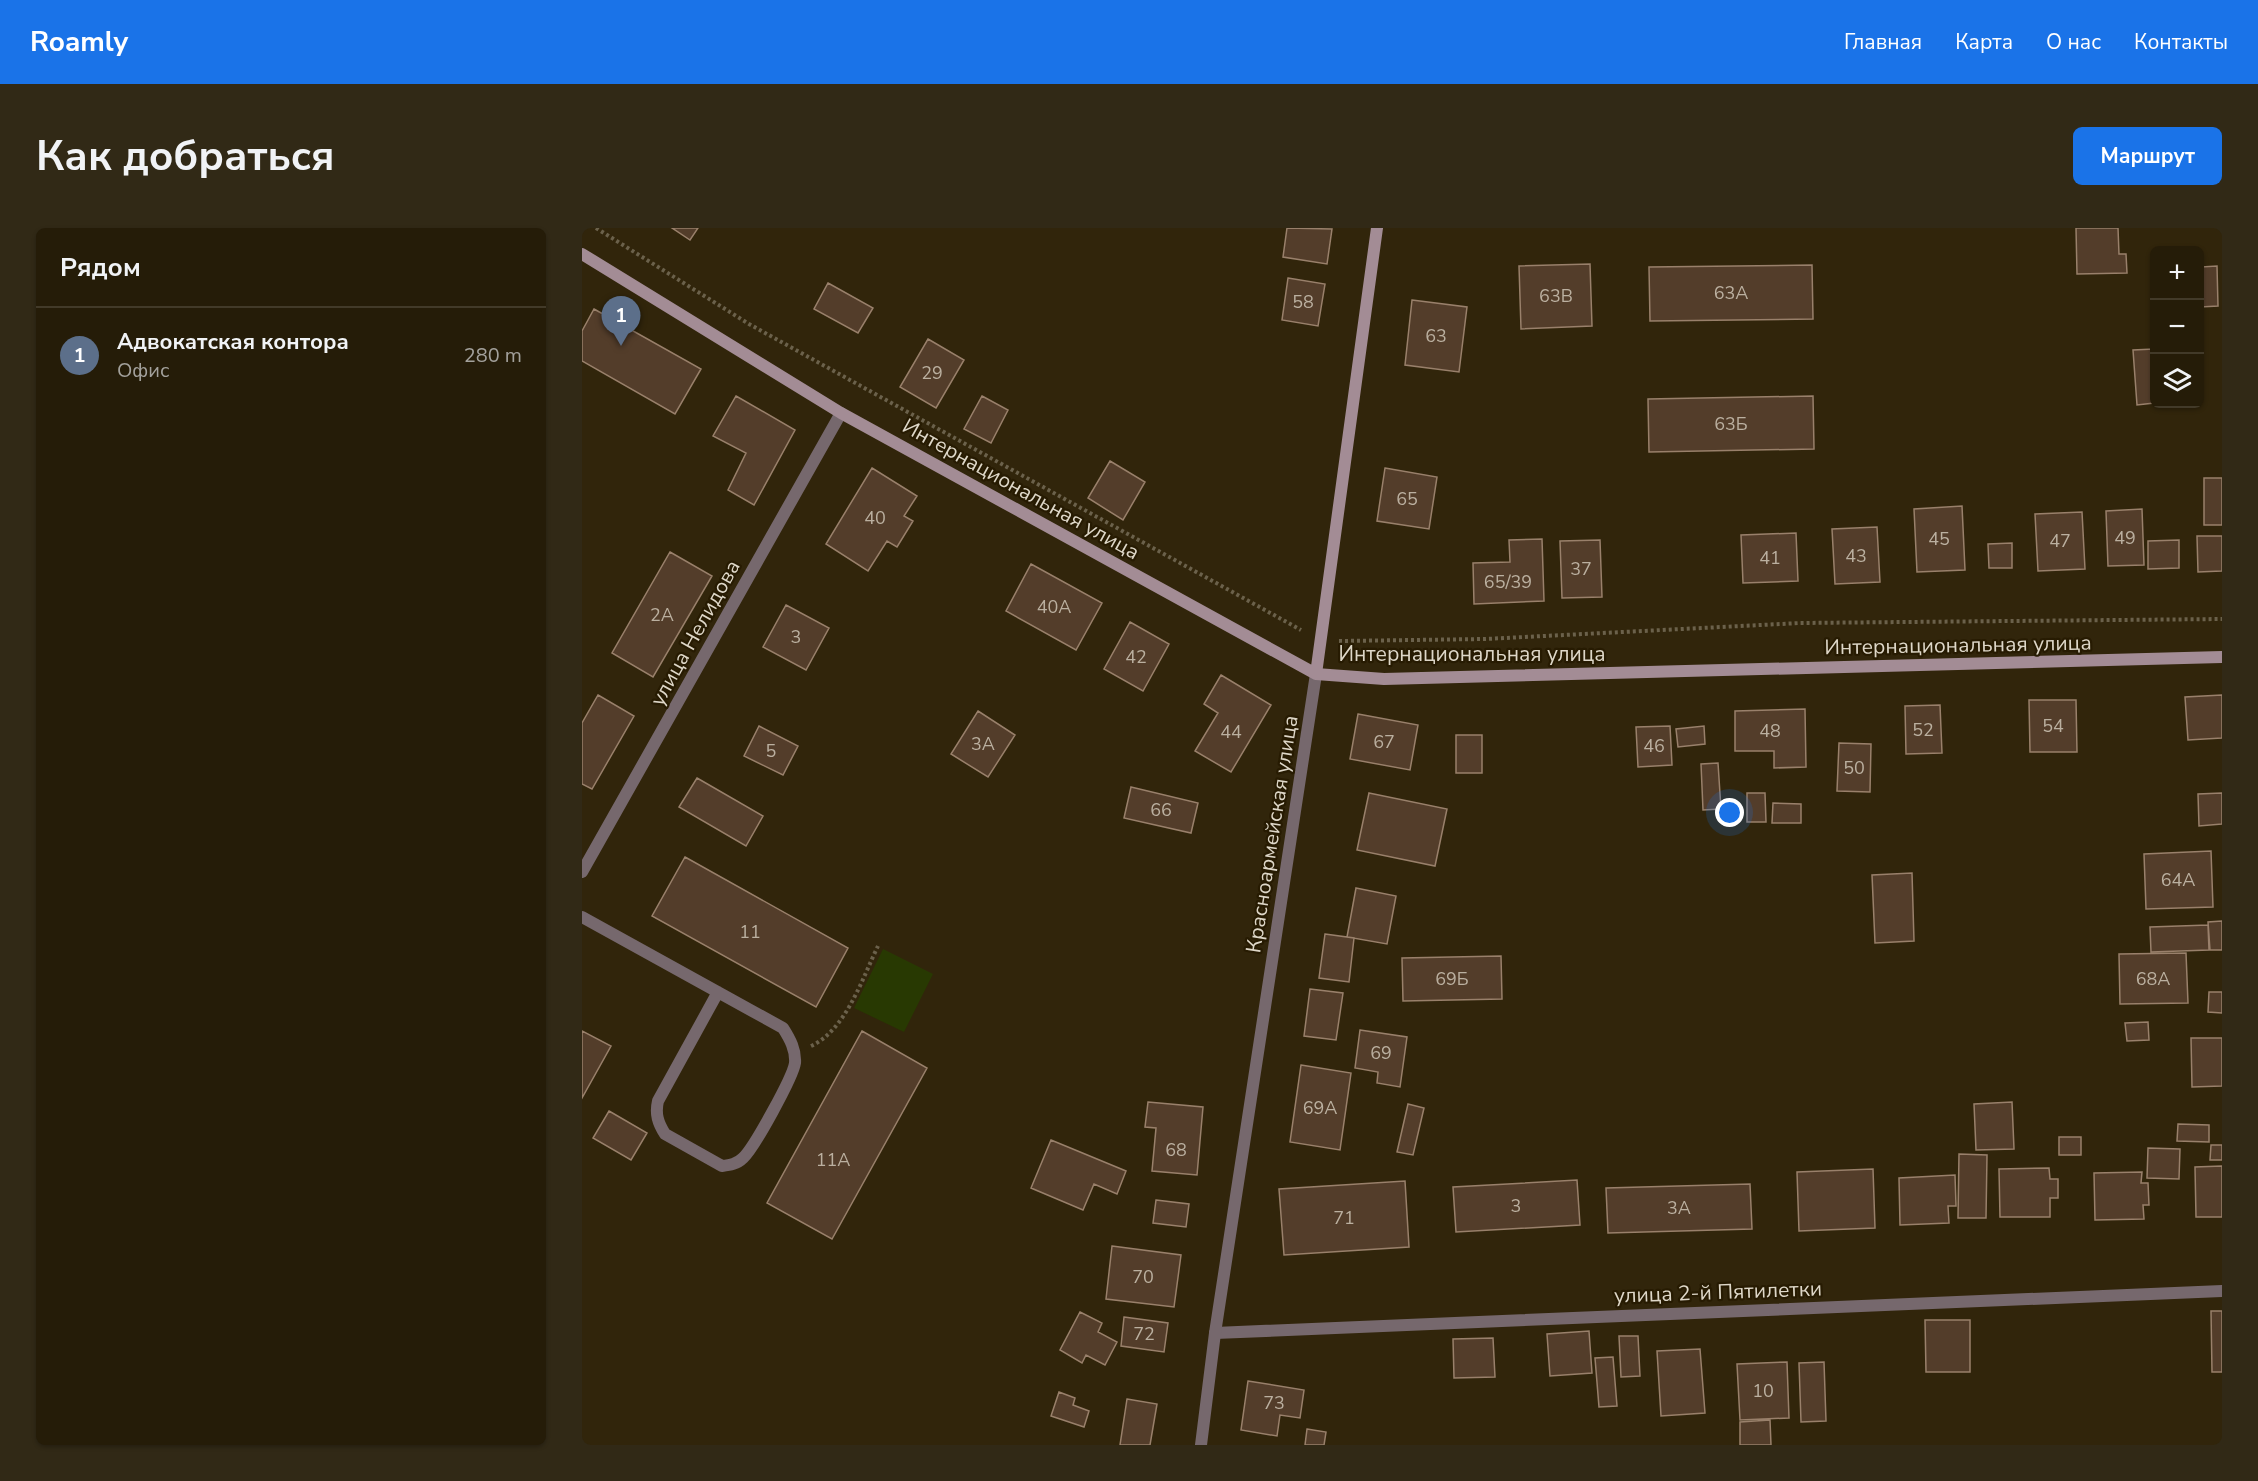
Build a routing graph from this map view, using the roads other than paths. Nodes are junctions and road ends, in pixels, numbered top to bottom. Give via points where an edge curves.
1 (1377, 228) edge
2 (582, 255) edge
3 (841, 413) junction
4 (2222, 657) edge
5 (1316, 674) junction
6 (582, 872) edge
7 (582, 917) edge
8 (718, 992) junction
9 (2222, 1291) edge
10 (1215, 1333) junction
11 (1201, 1445) edge

1 - 5 main road, Красноармейская улица
2 - 3 main road, Интернациональная улица
3 - 5 main road, Интернациональная улица
3 - 6 street, улица Нелидова
4 - 5 main road, Интернациональная улица via 1384,679
5 - 10 street, Красноармейская улица
7 - 8 street
8 - 8 street via 658,1101 657,1116 664,1134 722,1166 738,1162 749,1151 792,1074 795,1053 783,1028
9 - 10 street, улица 2-й Пятилетки
10 - 11 street, Красноармейская улица

